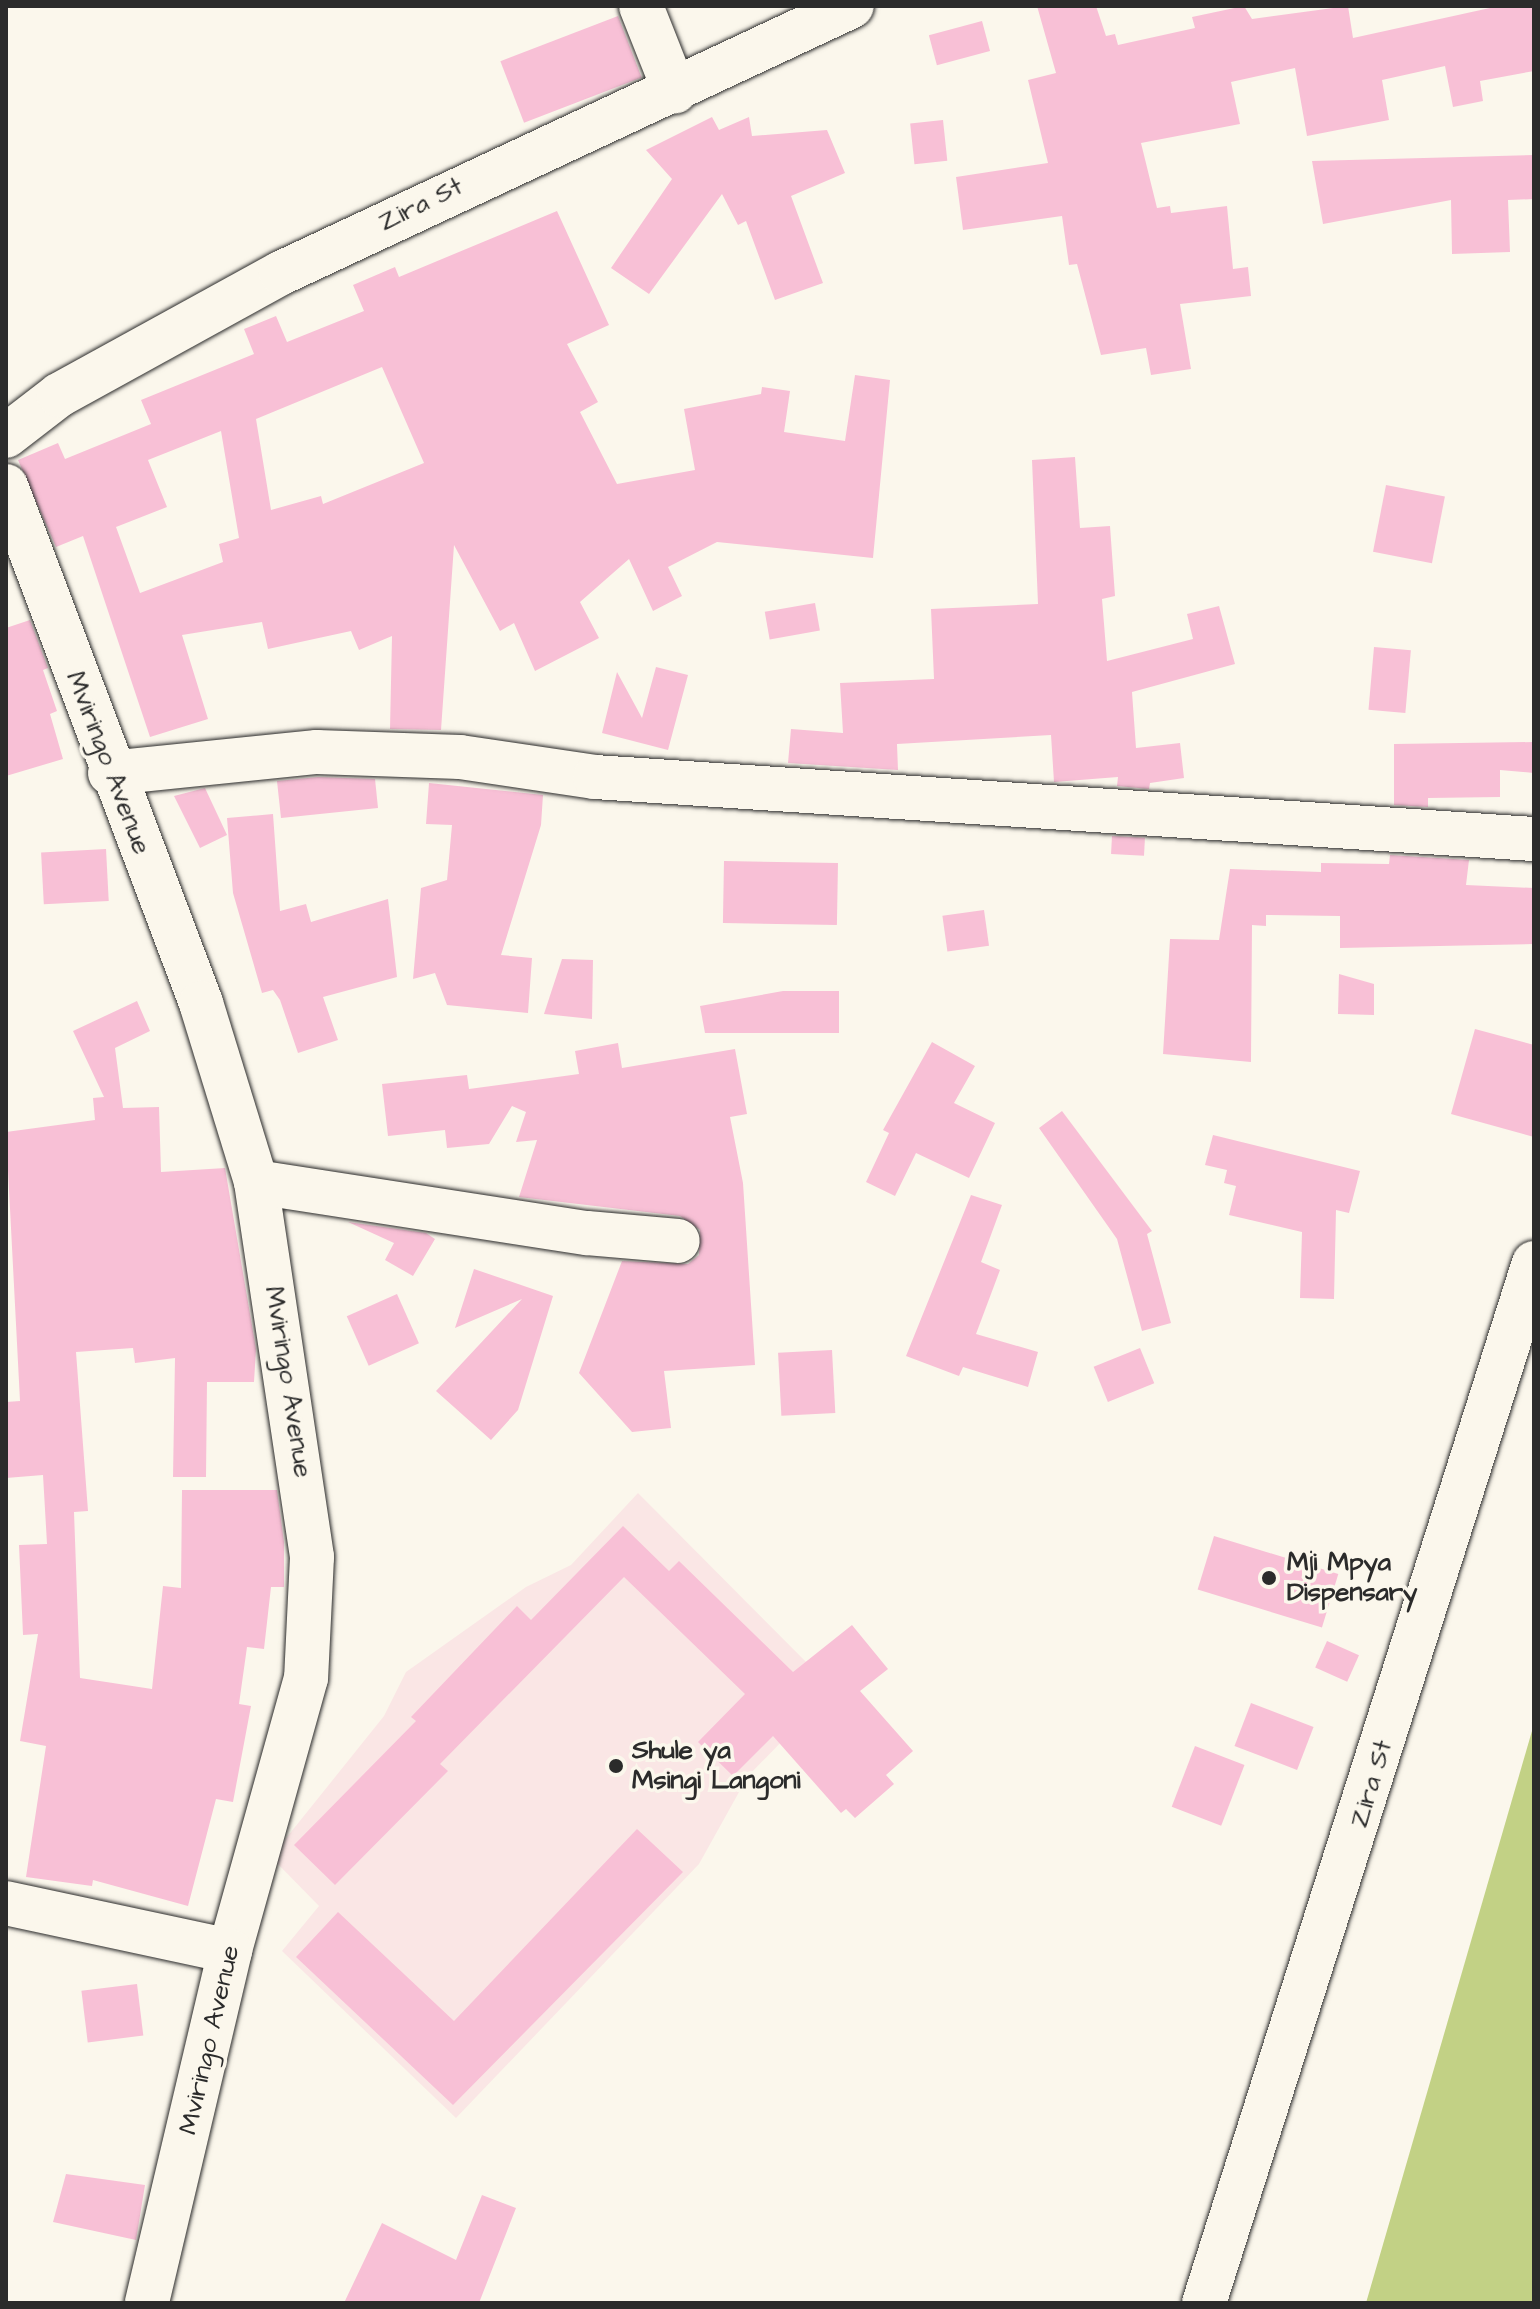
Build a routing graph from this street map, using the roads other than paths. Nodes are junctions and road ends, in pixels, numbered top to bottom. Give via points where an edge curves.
1 (641, 6) edge
2 (852, 6) edge
3 (675, 92) junction
4 (6, 436) edge
5 (6, 486) edge
6 (110, 773) junction
7 (1534, 839) edge
8 (256, 1182) junction
9 (678, 1241) dead end
10 (1534, 1263) edge
11 (6, 1903) edge
12 (230, 1951) junction
13 (147, 2303) edge
14 (1204, 2303) edge

1 - 3 street
2 - 3 street, Zira St
3 - 4 street, Zira St via 504,165 281,273 59,395
5 - 6 street, Mviringo Avenue
6 - 7 street via 317,752 460,757 595,777
6 - 8 street, Mviringo Avenue via 201,1003
8 - 9 street via 587,1233
8 - 12 street, Mviringo Avenue via 308,1510 314,1616 276,1800
10 - 14 street, Zira St
11 - 12 street
12 - 13 street, Mviringo Avenue

